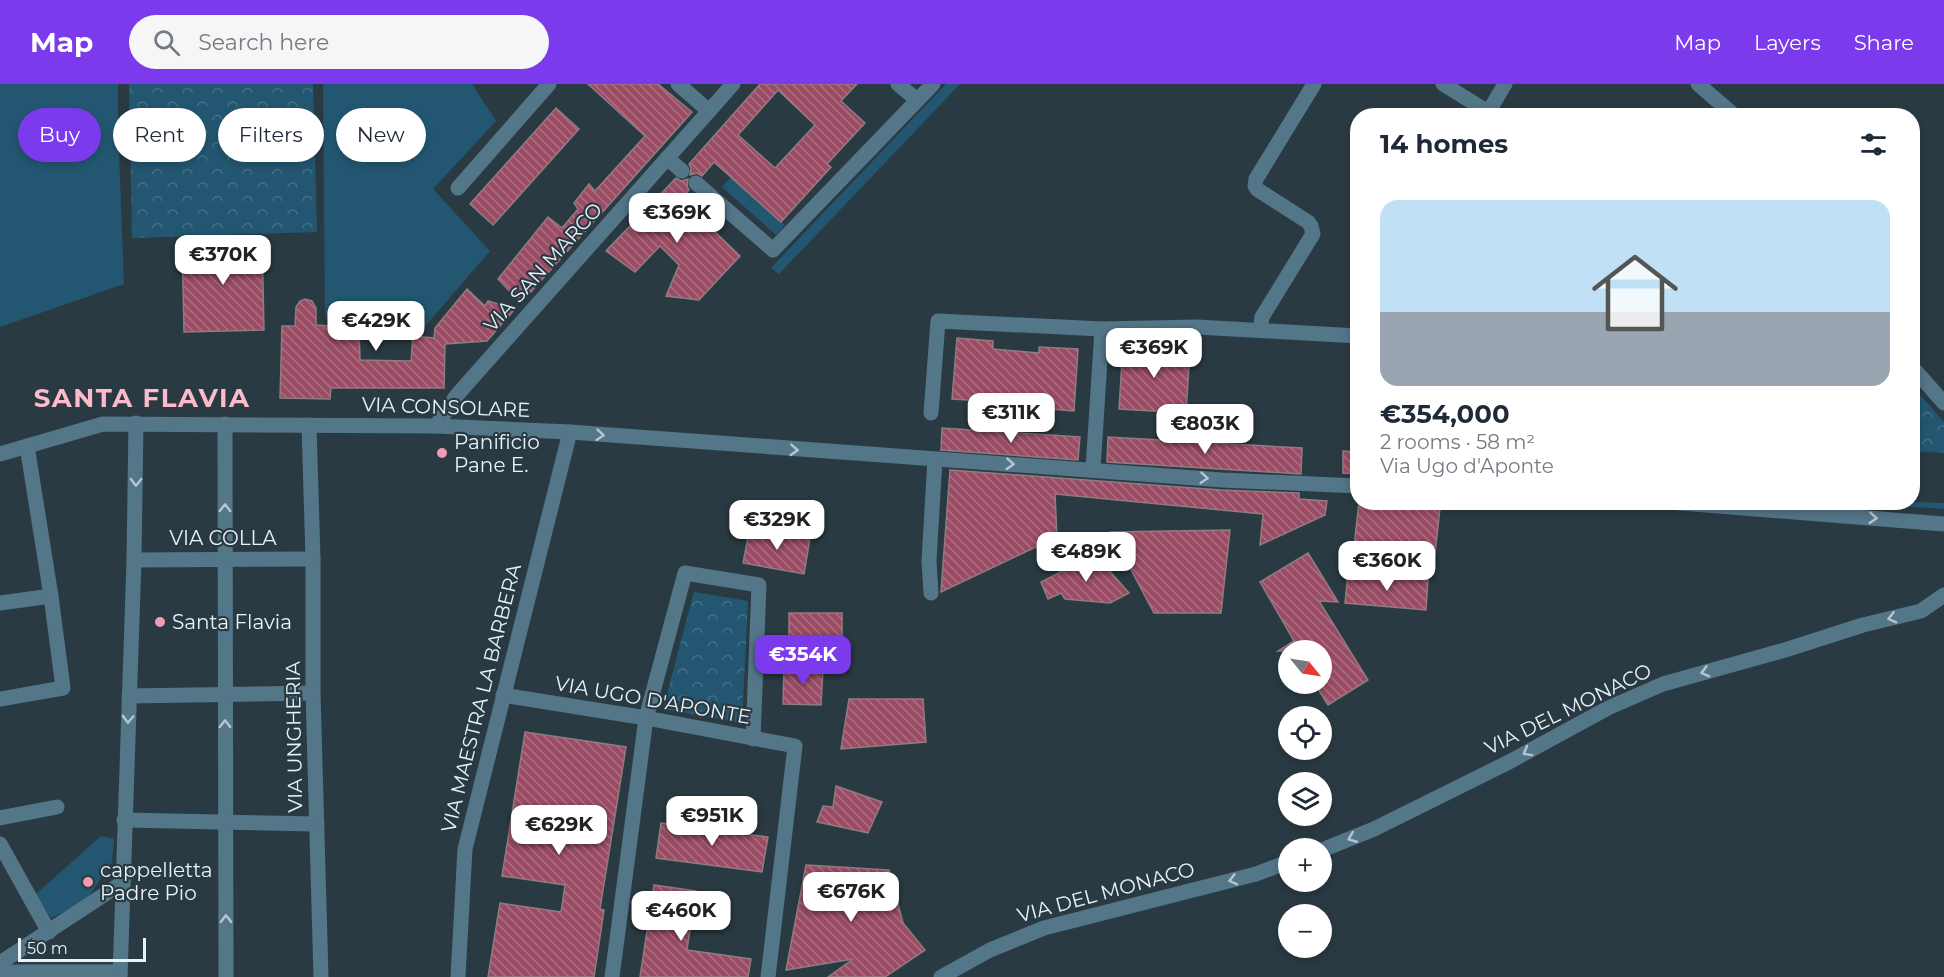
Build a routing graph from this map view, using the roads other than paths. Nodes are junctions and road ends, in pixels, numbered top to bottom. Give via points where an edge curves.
1 (549, 84) edge
2 (678, 84) edge
3 (733, 84) edge
4 (898, 84) edge
5 (933, 84) edge
6 (1314, 84) edge
7 (1443, 84) edge
8 (1505, 84) edge
9 (1698, 84) edge
10 (917, 100) junction
11 (1478, 108) edge
12 (1491, 108) edge
13 (1726, 108) edge
14 (709, 111) junction
15 (668, 158) junction
16 (682, 171) dead end
17 (696, 183) dead end
18 (458, 188) dead end
19 (1102, 329) junction
20 (1260, 330) junction
21 (1350, 336) edge
22 (1920, 377) edge
23 (1944, 403) edge
24 (931, 414) dead end
25 (136, 423) junction
26 (225, 424) junction
27 (309, 425) junction
28 (436, 426) junction
29 (570, 432) junction
30 (27, 446) junction
31 (0, 454) edge
32 (935, 459) junction
33 (1093, 469) junction
34 (1350, 486) edge
35 (1767, 510) edge
36 (1941, 524) edge
37 (225, 559) junction
38 (313, 559) junction
39 (134, 560) junction
40 (932, 593) dead end
41 (1944, 595) edge
42 (51, 596) junction
43 (0, 603) edge
44 (313, 693) junction
45 (225, 695) junction
46 (503, 695) junction
47 (129, 696) junction
48 (0, 699) edge
49 (646, 718) junction
50 (753, 739) junction
51 (57, 807) dead end
52 (0, 818) edge
53 (124, 820) junction
54 (225, 822) junction
55 (317, 824) junction
56 (0, 844) edge
57 (1332, 846) edge
58 (1278, 866) edge
59 (122, 883) junction
60 (49, 932) junction
61 (0, 963) edge
62 (0, 972) edge
63 (120, 975) edge
64 (226, 977) edge
65 (321, 977) edge
66 (458, 977) edge
67 (612, 977) edge
68 (768, 977) edge
69 (941, 977) edge

1 - 18 street
2 - 14 street
3 - 14 street, VIA SAN MARCO
4 - 10 street
5 - 10 street
6 - 20 street via 1256,179 1258,190 1308,222 1313,234 1262,317
7 - 11 street
8 - 12 street
9 - 13 street
10 - 17 street via 773,250
14 - 15 street, VIA SAN MARCO
15 - 16 street
15 - 28 street, VIA SAN MARCO via 457,395
19 - 20 street
19 - 24 street via 938,321
19 - 33 street
20 - 21 street
22 - 23 street
25 - 26 street, VIA CONSOLARE
25 - 30 street, VIA CONSOLARE via 103,424
25 -> 39 street
26 - 27 street, VIA CONSOLARE
37 -> 26 street
27 - 28 street, VIA CONSOLARE
27 - 38 street, VIA UNGHERIA
28 - 29 street, VIA CONSOLARE
29 -> 32 street, VIA CONSOLARE
29 - 46 street, VIA MAESTRA LA BARBERA
30 - 31 street, VIA CONSOLARE
30 - 42 street
32 -> 33 street, VIA CONSOLARE
32 - 40 street via 928,561
33 -> 34 street, VIA CONSOLARE
35 -> 36 street
37 - 38 street, VIA COLLA
37 - 39 street, VIA COLLA
37 - 45 street
38 - 44 street, VIA UNGHERIA
39 - 47 street
41 -> 57 street, VIA DEL MONACO via 1921,611 1663,684 1608,708 1374,829
42 - 43 street
42 - 48 street via 63,688
44 - 45 street
44 - 55 street, VIA UNGHERIA
45 - 47 street
54 -> 45 street
46 - 49 street, VIA UGO D'APONTE
46 - 66 street, VIA MAESTRA LA BARBERA via 465,849
47 -> 53 street
49 - 50 street, VIA UGO D'APONTE
49 - 50 street via 685,573 759,585
49 - 67 street
50 - 68 street, VIA UGO D'APONTE via 795,746
51 - 52 street
53 - 54 street
53 - 59 street
54 - 55 street
64 -> 54 street
55 - 65 street, VIA UNGHERIA
56 - 60 street
58 -> 69 street, VIA DEL MONACO via 1044,928 1017,937
59 - 60 street
59 - 63 street
60 - 61 street
62 - 63 street

